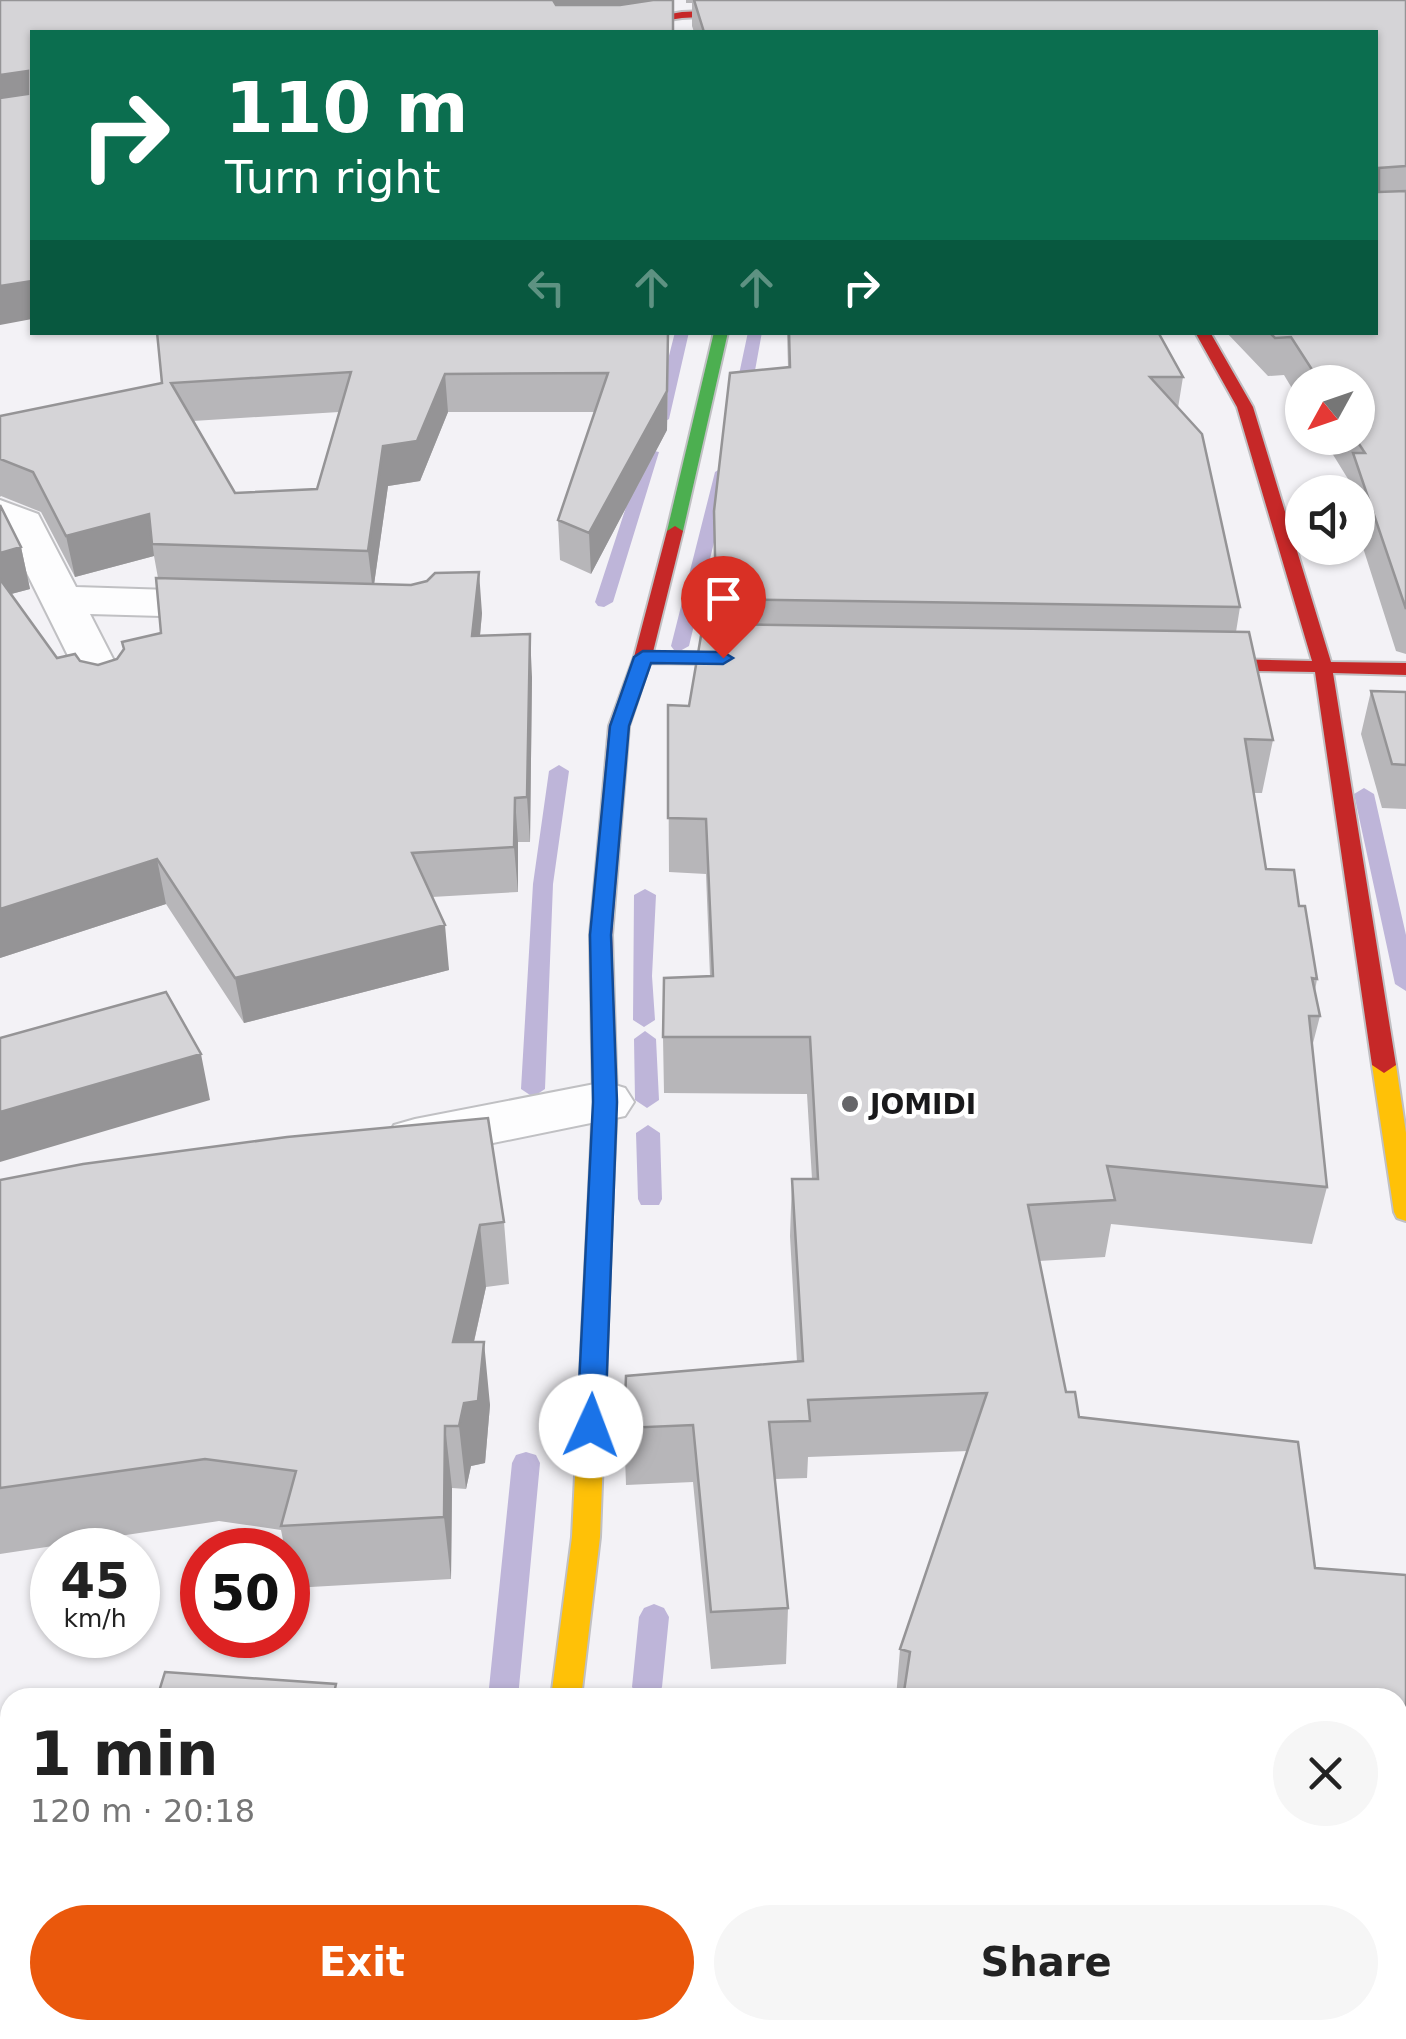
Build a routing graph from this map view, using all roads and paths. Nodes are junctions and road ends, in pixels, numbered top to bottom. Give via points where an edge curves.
1 (670, 8) edge
2 (799, 9) edge
3 (582, 30) edge
4 (720, 335) edge
5 (1204, 335) edge
6 (0, 512) edge
7 (61, 600) junction
8 (277, 606) edge
9 (643, 657) junction
10 (803, 659) edge
11 (1163, 664) edge
12 (1323, 666) junction
13 (1406, 669) edge
14 (106, 690) edge
15 (1396, 1098) edge
16 (605, 1102) junction
17 (371, 1148) edge
18 (1406, 1212) edge
19 (567, 1688) edge

1 - 2 main road
1 - 3 main road
4 - 9 main road
5 - 12 main road via 1245,407
6 - 7 street via 23,523
7 - 8 street
7 - 14 street
9 - 10 main road
9 - 16 main road via 619,726 609,814 600,935
11 - 12 main road
12 - 13 main road
12 - 15 main road
15 - 18 main road
16 - 17 street
16 - 19 main road via 586,1537

